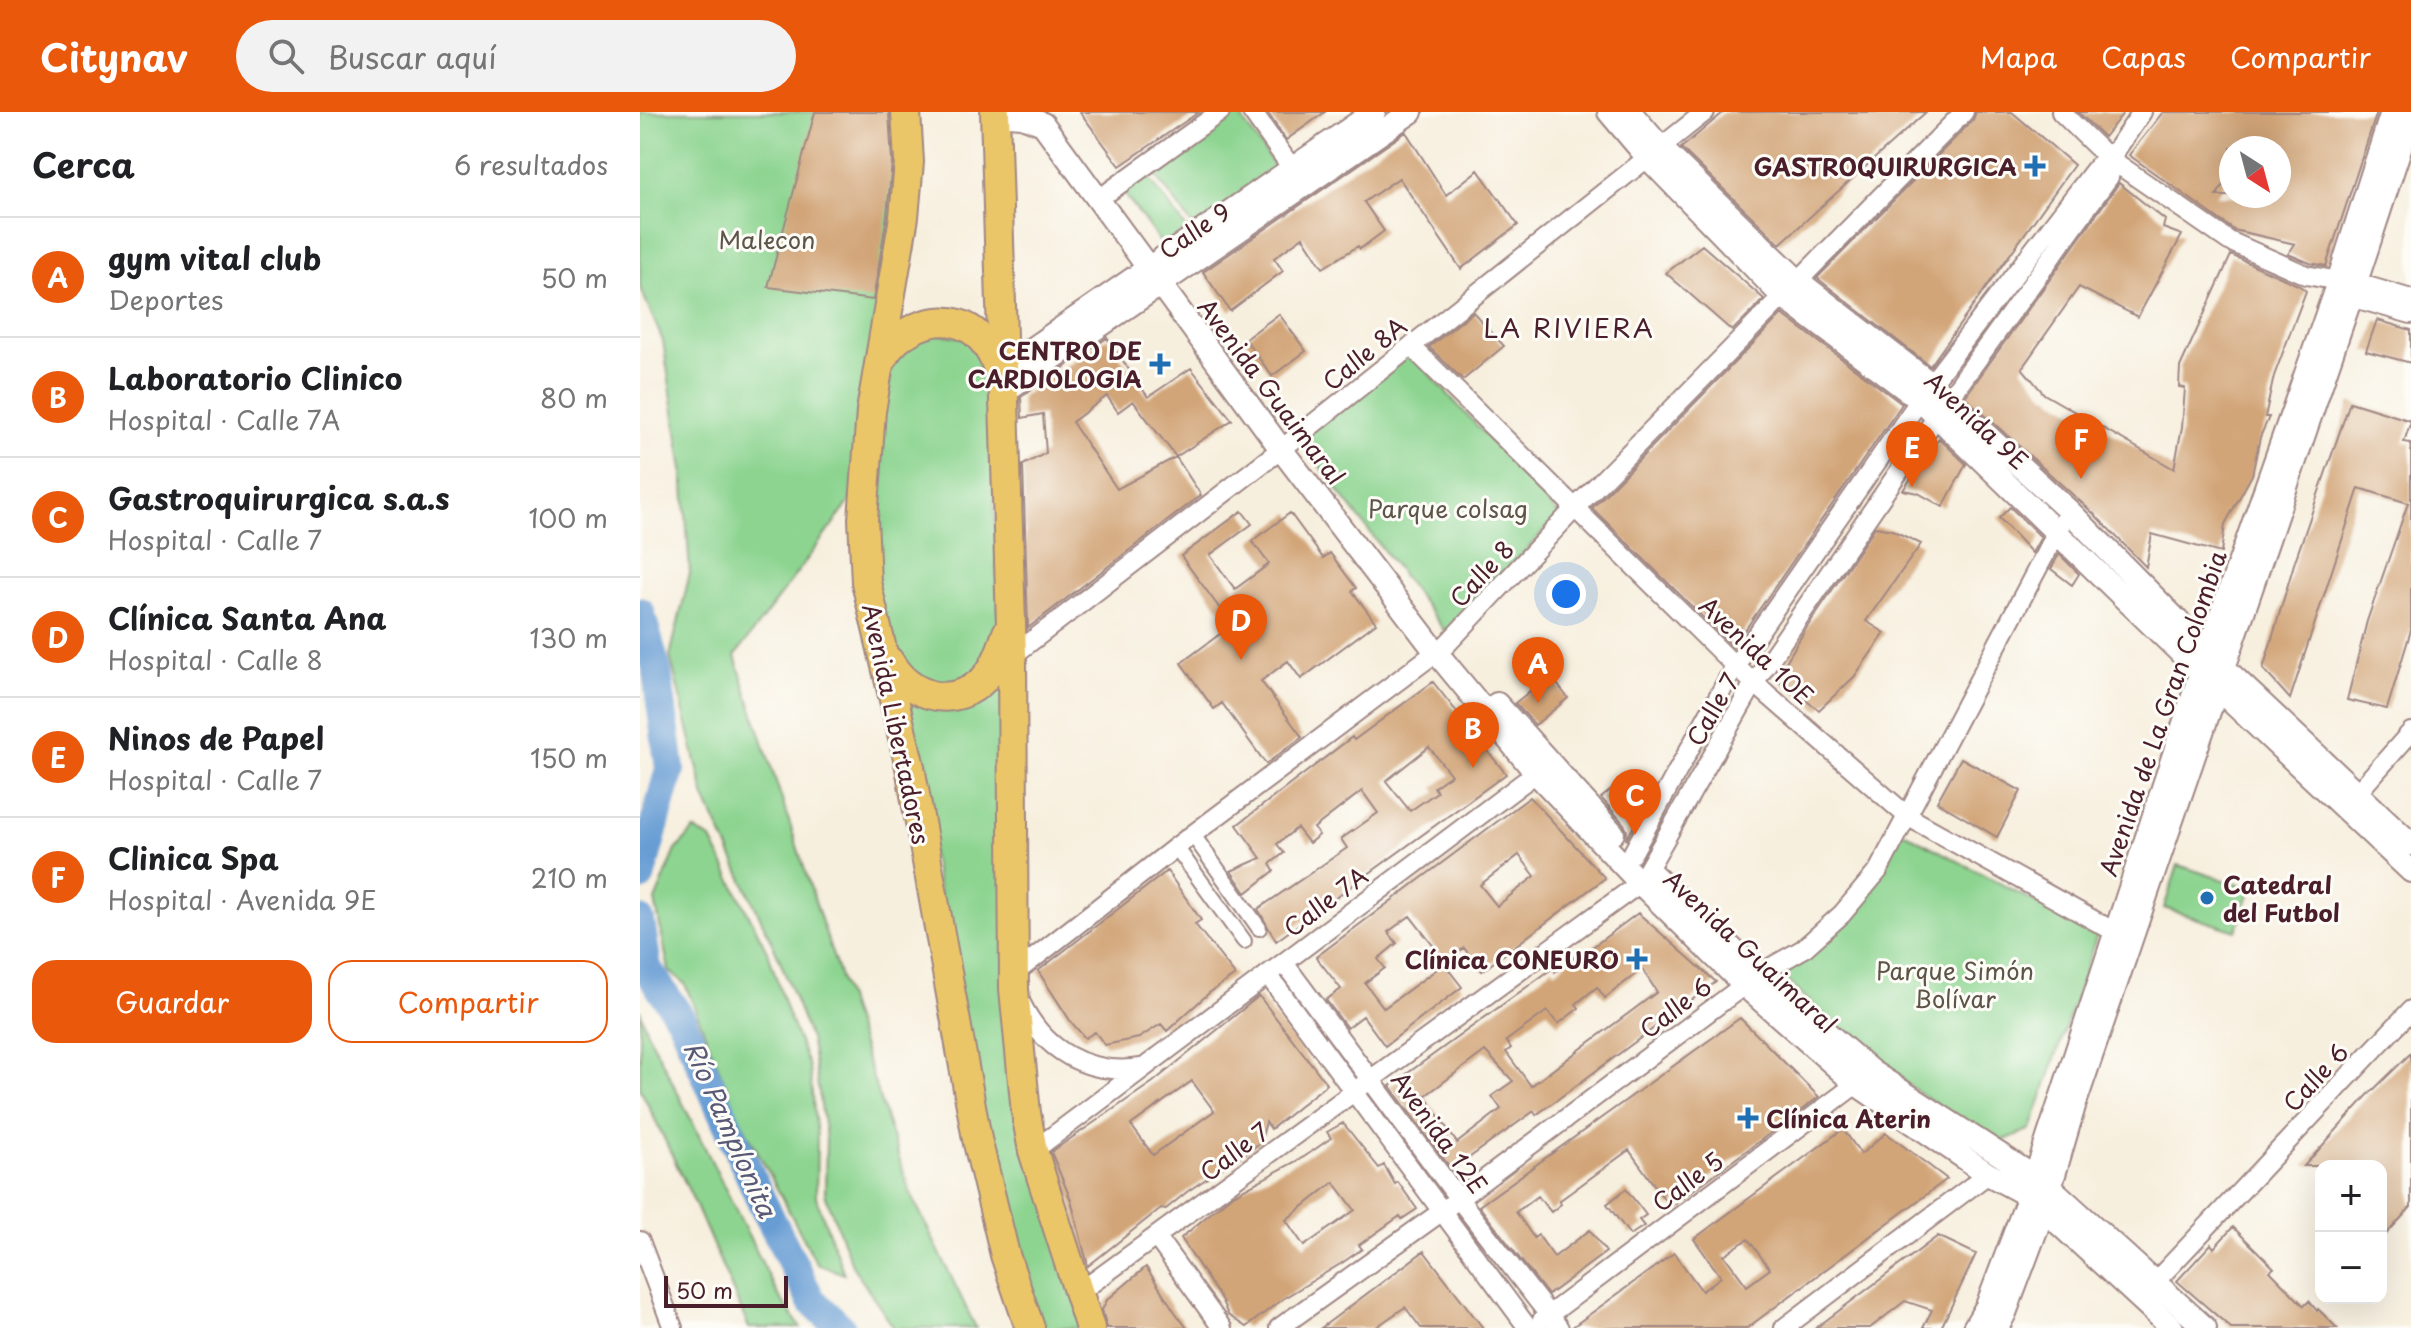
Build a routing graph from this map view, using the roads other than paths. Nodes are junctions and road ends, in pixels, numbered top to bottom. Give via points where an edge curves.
1 (906, 112) edge
2 (1051, 112) edge
3 (1220, 112) edge
4 (1252, 112) edge
5 (1374, 112) edge
6 (1411, 112) edge
7 (1609, 112) edge
8 (1630, 112) edge
9 (1705, 112) edge
10 (1964, 112) edge
11 (2061, 112) edge
12 (2142, 112) edge
13 (2392, 112) edge
14 (995, 113) edge
15 (2411, 115) edge
16 (1654, 153) junction
17 (2112, 156) junction
18 (1298, 177) junction
19 (1110, 191) junction
20 (1160, 272) junction
21 (1790, 288) junction
22 (2348, 288) junction
23 (2411, 299) edge
24 (2411, 314) edge
25 (1411, 346) junction
26 (876, 375) junction
27 (1004, 381) junction
28 (1925, 392) junction
29 (1943, 408) junction
30 (1287, 445) junction
31 (1576, 507) junction
32 (2069, 511) junction
33 (2057, 531) junction
34 (1011, 620) junction
35 (1442, 648) junction
36 (883, 650) junction
37 (1012, 656) junction
38 (1735, 666) junction
39 (2212, 669) junction
40 (1754, 683) junction
41 (2411, 732) edge
42 (1536, 773) junction
43 (2357, 793) junction
44 (1907, 816) junction
45 (1193, 835) junction
46 (2411, 844) edge
47 (1176, 847) junction
48 (1640, 869) junction
49 (2411, 871) edge
50 (1259, 928) dead end
51 (2115, 932) junction
52 (1244, 941) dead end
53 (1284, 963) junction
54 (1268, 975) junction
55 (1752, 980) junction
56 (1014, 981) junction
57 (2411, 1010) edge
58 (1144, 1068) junction
59 (1864, 1078) junction
60 (1372, 1079) junction
61 (1354, 1092) junction
62 (1033, 1151) junction
63 (1988, 1174) junction
64 (2040, 1192) junction
65 (1459, 1199) junction
66 (1441, 1212) junction
67 (1157, 1238) junction
68 (640, 1241) edge
69 (2155, 1282) junction
70 (1077, 1294) junction
71 (1554, 1321) edge
72 (673, 1328) edge
73 (1030, 1328) edge
74 (1090, 1328) edge
75 (1222, 1328) edge
76 (1279, 1328) edge
77 (1530, 1328) edge
78 (1784, 1328) edge
79 (1974, 1328) edge
80 (1997, 1328) edge
81 (2172, 1328) edge
82 (2205, 1328) edge

1 - 26 main road, Avenida Libertadores via 904,217
2 - 19 street, Avenida Guaimaral
3 - 19 street
4 - 18 street
5 - 18 street, Calle 9
6 - 18 street, Calle 9
7 - 16 street, Avenida 9E
8 - 16 street, Avenida 9E
9 - 16 street, Calle 8A
10 - 21 street, Calle 8
11 - 17 street
12 - 17 street, Calle 7
13 - 22 street, Avenida de La Gran Colombia
14 - 20 street, Avenida Guaimaral via 1043,124
14 - 27 main road
15 - 22 street, Avenida de La Gran Colombia
16 - 21 street, Avenida 9E
16 - 25 street, Calle 8A
17 - 22 street via 2229,241
17 - 28 street, Calle 7
17 - 29 street, Calle 7 via 2109,177
18 - 20 street, Calle 9
19 - 20 street, Avenida Guaimaral
20 - 27 street, Calle 9
20 - 30 street, Avenida Guaimaral
21 - 28 street, Avenida 9E
21 - 31 street, Calle 8
22 - 23 street
22 - 24 street
22 - 39 street, Avenida de La Gran Colombia
25 - 30 street, Calle 8A
25 - 31 street, Avenida 10E
26 - 27 main road via 883,355 897,339 914,327 941,321 968,328 983,342
26 - 36 main road, Avenida Libertadores via 863,519 866,582
27 - 34 main road
28 - 29 street, Avenida 9E
28 - 38 street, Calle 7
29 - 32 street, Avenida 9E
29 - 33 street, Avenida 9E
29 - 40 street, Calle 7
30 - 35 street, Avenida Guaimaral
30 - 37 street, Calle 8A
31 - 35 street, Calle 8
31 - 38 street, Avenida 10E
32 - 33 street, Calle 6
32 - 39 street, Avenida 9E
33 - 39 street, Avenida 9E
33 - 44 street, Calle 6
34 - 36 main road via 991,671 965,692 948,697 911,688
34 - 37 main road
35 - 42 street, Avenida Guaimaral
35 - 45 street, Calle 8
35 - 48 street, Avenida Guaimaral
36 - 73 main road, Avenida Libertadores via 910,767 977,1139 1005,1255
37 - 56 main road
38 - 40 street, Avenida 10E
38 - 48 street, Calle 7
39 - 43 street, Avenida 9E
39 - 49 street, Avenida 9E
39 - 51 street, Avenida de La Gran Colombia
39 - 64 street, Avenida de La Gran Colombia via 2168,837
40 - 44 street, Avenida 10E
40 - 48 street, Calle 7
41 - 43 street
42 - 48 street, Avenida Guaimaral
42 - 53 street, Calle 7A
43 - 46 street, Avenida 9E
44 - 51 street, Avenida 10E
44 - 55 street, Calle 6 via 1878,871 1842,914 1803,949
45 - 47 street, Calle 8
45 - 50 street
47 - 52 street
47 - 56 street, Calle 8
48 - 55 street, Avenida Guaimaral
48 - 60 street, Calle 7
51 - 64 street, Avenida de La Gran Colombia
53 - 54 street, Calle 7A
53 - 60 street, Avenida 12E
54 - 58 street, Calle 7A
54 - 61 street, Avenida 12E
55 - 59 street, Avenida Guaimaral
55 - 65 street, Calle 6
56 - 58 street via 1028,1018 1052,1046 1086,1064 1121,1071
56 - 62 main road
57 - 69 street, Calle 6
58 - 62 street, Calle 7A
59 - 63 street, Avenida Guaimaral
59 - 64 street, Avenida Guaimaral
59 - 71 street, Calle 5
60 - 61 street, Calle 7
60 - 65 street, Avenida 12E
61 - 66 street, Avenida 12E
61 - 67 street, Calle 7
62 - 70 main road
63 - 64 street, Avenida Guaimaral
63 - 78 street
64 - 69 street, Avenida Guaimaral
64 - 79 street, Avenida de La Gran Colombia
64 - 80 street, Avenida de La Gran Colombia
64 - 81 street, Avenida Guaimaral
65 - 66 street, Calle 6
65 - 71 street, Avenida 12E
66 - 76 street, Calle 6
66 - 77 street, Avenida 12E
67 - 70 street, Calle 7
67 - 75 street
68 - 72 street
69 - 82 street, Avenida Guaimaral
70 - 74 main road
71 - 77 street, Calle 5

